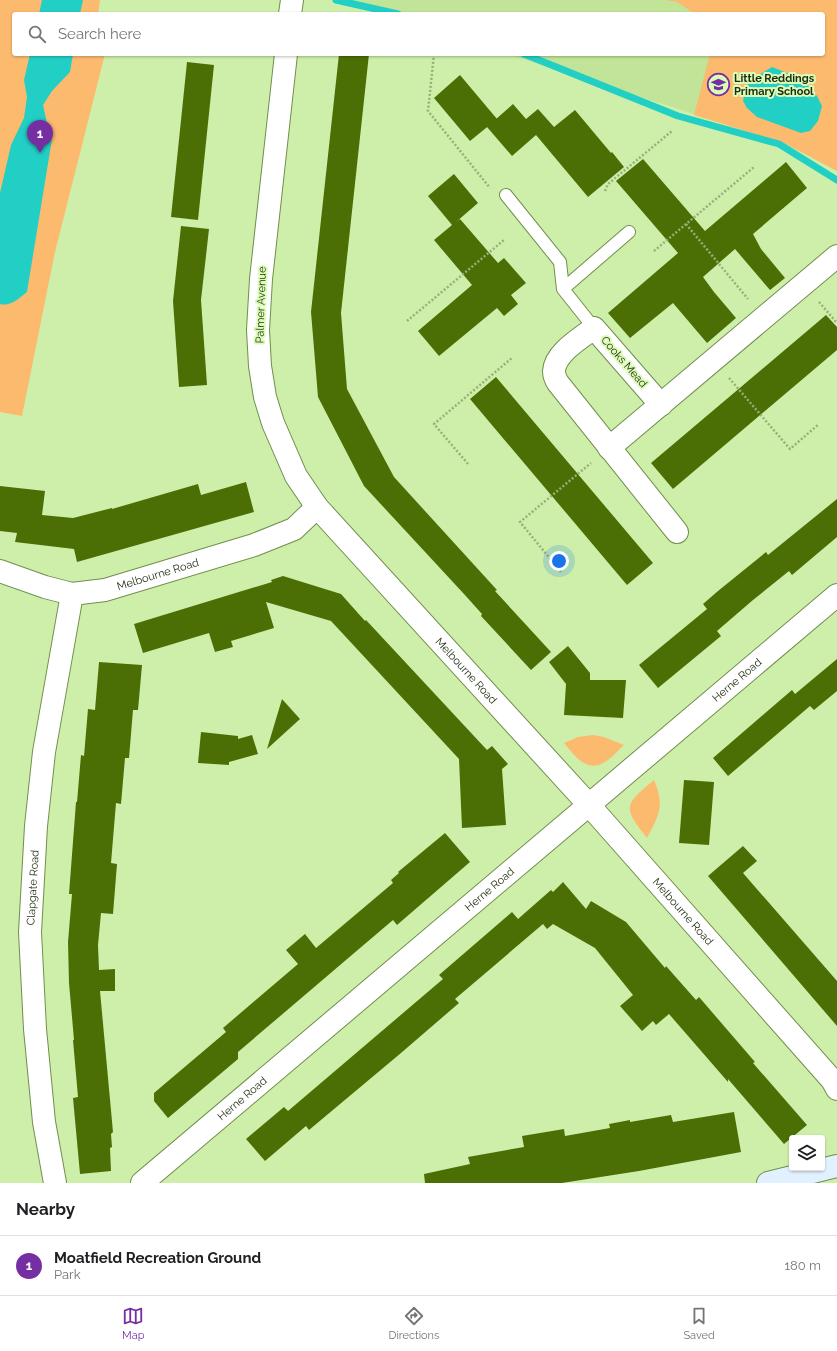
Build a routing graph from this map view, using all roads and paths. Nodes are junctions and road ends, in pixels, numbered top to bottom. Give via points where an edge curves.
1 (292, 0) edge
2 (290, 12) edge
3 (286, 56) edge
4 (434, 56) edge
5 (672, 131) dead end
6 (754, 167) dead end
7 (491, 189) dead end
8 (605, 191) dead end
9 (506, 195) dead end
10 (686, 224) junction
11 (629, 232) dead end
12 (504, 240) dead end
13 (654, 251) dead end
14 (837, 256) edge
15 (562, 289) junction
16 (764, 318) junction
17 (407, 321) dead end
18 (594, 328) junction
19 (514, 357) dead end
20 (714, 360) junction
21 (661, 405) junction
22 (819, 424) dead end
23 (609, 448) junction
24 (468, 464) dead end
25 (317, 507) junction
26 (677, 532) dead end
27 (0, 571) edge
28 (561, 572) dead end
29 (72, 594) junction
30 (837, 595) edge
31 (589, 805) junction
32 (837, 1089) edge
33 (837, 1166) edge
34 (55, 1183) edge
35 (142, 1183) edge
36 (768, 1183) edge

1 - 2 street
3 - 25 street, Palmer Avenue via 261,279 258,330 260,366 265,397 273,423 296,476
4 - 7 path via 428,111
5 - 8 path via 608,184
6 - 10 path
9 - 15 lane via 560,262
10 - 13 path
10 - 16 path
11 - 15 lane
12 - 17 path
14 - 16 street
15 - 18 lane
16 - 20 street
18 - 21 street, Cooks Mead
18 - 23 street, Cooks Mead via 556,361 554,372 558,383
19 - 24 path via 434,424
20 - 21 street
20 - 22 path via 790,449
21 - 23 street
23 - 26 street, Cooks Mead
23 - 28 path via 520,522
25 - 29 street, Melbourne Road via 294,529 254,545 105,590
25 - 31 street, Melbourne Road
27 - 29 street, Melbourne Road
29 - 34 street, Clapgate Road via 44,752 36,826 30,932 43,1114
30 - 31 street, Herne Road
31 - 32 street, Melbourne Road via 832,1080
31 - 35 street, Herne Road
33 - 36 street

